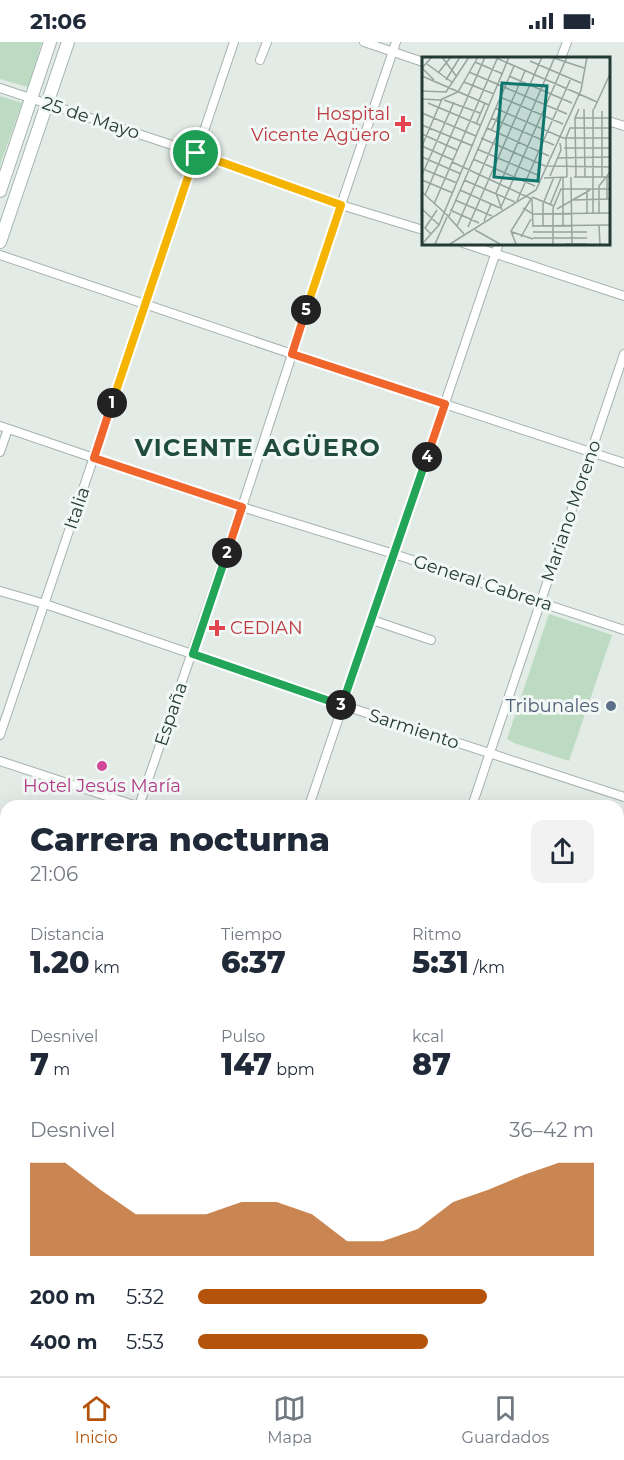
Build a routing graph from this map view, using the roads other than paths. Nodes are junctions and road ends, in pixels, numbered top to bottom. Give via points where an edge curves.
1 (50, 42) edge
2 (68, 42) edge
3 (234, 42) edge
4 (267, 42) edge
5 (364, 42) edge
6 (396, 42) edge
7 (567, 42) edge
8 (393, 52) junction
9 (561, 57) edge
10 (260, 60) dead end
11 (422, 62) edge
12 (0, 88) edge
13 (32, 99) junction
14 (47, 104) junction
15 (609, 121) edge
16 (624, 126) edge
17 (196, 153) junction
18 (0, 191) edge
19 (341, 205) junction
20 (422, 230) edge
21 (0, 242) edge
22 (466, 244) edge
23 (499, 244) edge
24 (495, 253) junction
25 (0, 255) edge
26 (624, 296) edge
27 (146, 304) junction
28 (292, 354) junction
29 (624, 354) edge
30 (445, 404) junction
31 (4, 427) edge
32 (0, 452) edge
33 (591, 452) junction
34 (94, 458) junction
35 (624, 463) edge
36 (242, 507) junction
37 (394, 554) junction
38 (0, 591) edge
39 (540, 602) junction
40 (45, 604) junction
41 (372, 620) junction
42 (624, 630) edge
43 (431, 640) dead end
44 (193, 654) junction
45 (342, 705) junction
46 (0, 735) edge
47 (489, 754) junction
48 (0, 761) edge
49 (624, 796) edge
50 (120, 800) edge
51 (140, 800) edge
52 (311, 800) edge
53 (474, 800) edge

1 - 13 main road
2 - 14 main road
3 - 17 street, Italia
4 - 10 street
5 - 8 street
6 - 8 street, España
7 - 9 street
8 - 11 street
8 - 19 street, España
12 - 13 street, 25 de Mayo
13 - 14 street, 25 de Mayo
13 - 18 main road
14 - 17 street, 25 de Mayo
14 - 21 main road
15 - 16 street
17 - 19 street, 25 de Mayo
17 - 27 street, Italia
19 - 20 street, 25 de Mayo
19 - 28 street, España
22 - 24 street
23 - 24 street
24 - 26 street
24 - 30 street
25 - 27 street
27 - 28 street
27 - 34 street, Italia
28 - 30 street
28 - 36 street, España
29 - 33 street, Mariano Moreno
30 - 33 street
30 - 37 street
31 - 32 street
31 - 34 street, General Cabrera
33 - 35 street
33 - 39 street, Mariano Moreno
34 - 36 street, General Cabrera
34 - 40 street, Italia
36 - 37 street, General Cabrera
36 - 44 street, España
37 - 39 street, General Cabrera
37 - 41 street
38 - 40 street, Sarmiento
39 - 42 street, General Cabrera
39 - 47 street, Mariano Moreno
40 - 44 street, Sarmiento
40 - 46 street, Italia
41 - 43 street
41 - 45 street
44 - 45 street, Sarmiento
44 - 51 street, España
45 - 47 street, Sarmiento
45 - 52 street
47 - 49 street, Sarmiento
47 - 53 street, Mariano Moreno
48 - 50 street

